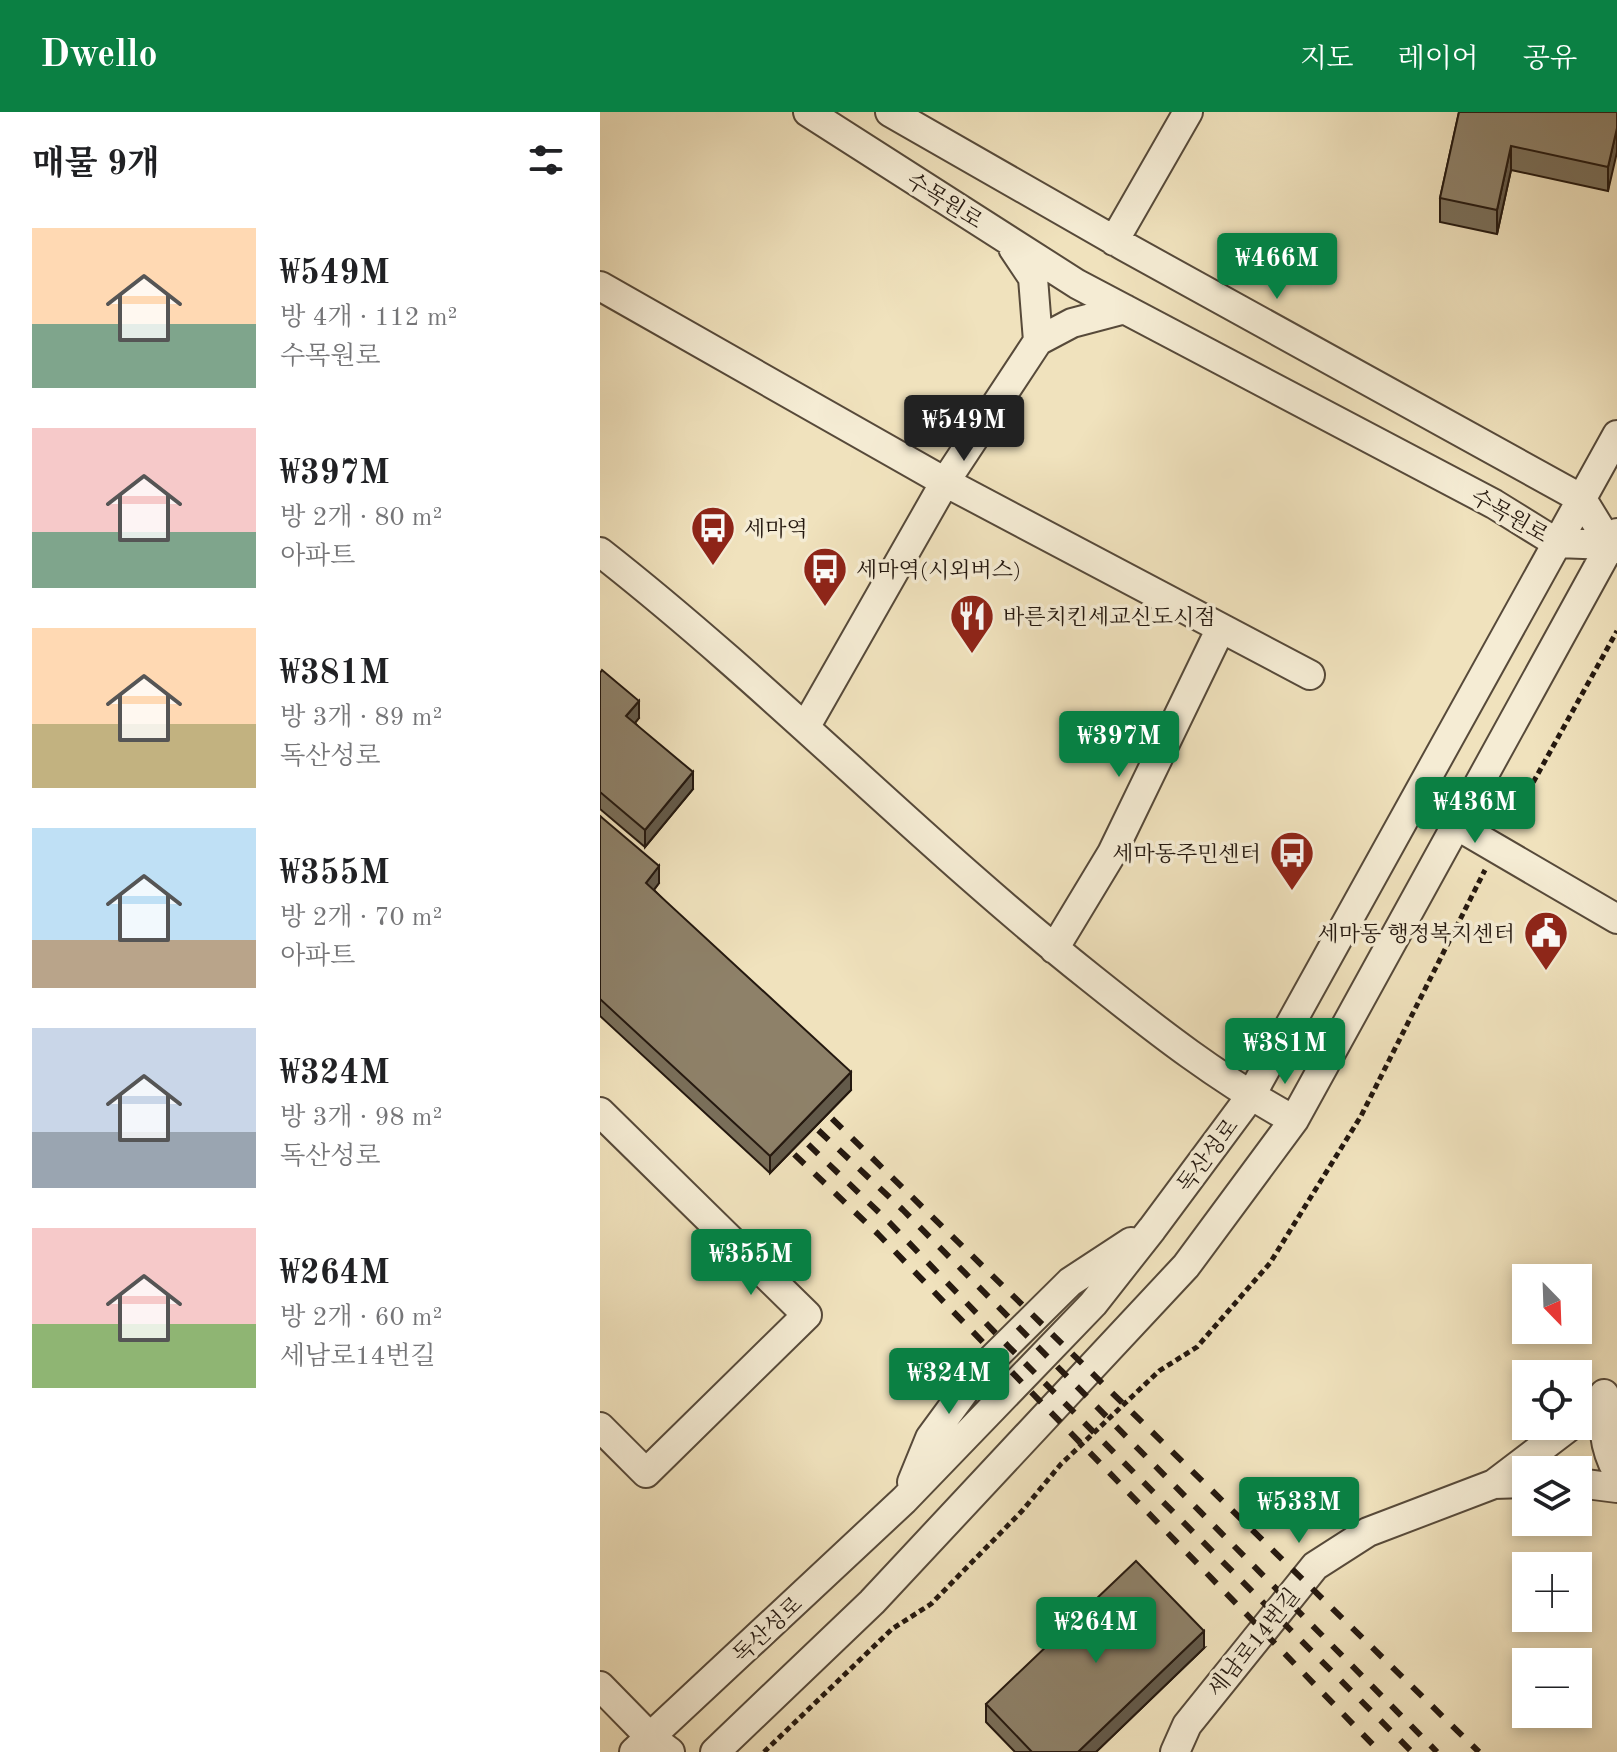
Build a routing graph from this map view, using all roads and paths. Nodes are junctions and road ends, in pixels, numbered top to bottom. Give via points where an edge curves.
1 (808, 112) edge
2 (890, 112) edge
3 (1188, 112) edge
4 (1006, 239) junction
5 (1114, 241) junction
6 (600, 286) edge
7 (1125, 309) junction
8 (1038, 341) junction
9 (1617, 435) edge
10 (945, 482) junction
11 (1582, 499) junction
12 (1615, 542) edge
13 (1557, 543) junction
14 (600, 552) edge
15 (1220, 630) junction
16 (1310, 675) dead end
17 (806, 726) junction
18 (1456, 825) junction
19 (1617, 919) edge
20 (1054, 949) junction
21 (1250, 1097) junction
22 (600, 1112) edge
23 (1294, 1120) junction
24 (1610, 1385) edge
25 (1592, 1405) edge
26 (600, 1427) edge
27 (1552, 1440) edge
28 (1617, 1471) edge
29 (1512, 1483) edge
30 (1494, 1484) junction
31 (1592, 1485) edge
32 (1617, 1488) edge
33 (600, 1686) edge
34 (652, 1747) edge
35 (715, 1752) edge
36 (1175, 1752) edge

1 - 4 street, 수목원로
2 - 5 street
3 - 5 street
4 - 7 street, 수목원로
4 - 8 street via 1033,278
5 - 11 street
6 - 10 street
7 - 8 street via 1072,323
7 - 13 street, 수목원로 via 1494,504
8 - 10 street
9 - 11 street, 독산성로
10 - 15 street
10 - 17 street
11 - 12 street
11 - 13 street, 독산성로
12 - 13 street, 수목원로
12 - 18 street
13 - 21 street, 독산성로
14 - 17 street
15 - 16 street
15 - 20 street via 1112,853
17 - 20 street
18 - 19 street
18 - 23 street
20 - 21 street
21 - 23 street
21 - 34 street, 독산성로 via 1093,1304 904,1500
22 - 26 street via 807,1315 646,1473
23 - 35 street via 1186,1266 872,1602
24 - 25 street
24 - 28 street via 1603,1427
27 - 30 street
29 - 30 street, 세남로14번길
30 - 36 street, 세남로14번길 via 1368,1532 1315,1566 1187,1725
31 - 32 street
33 - 34 street

